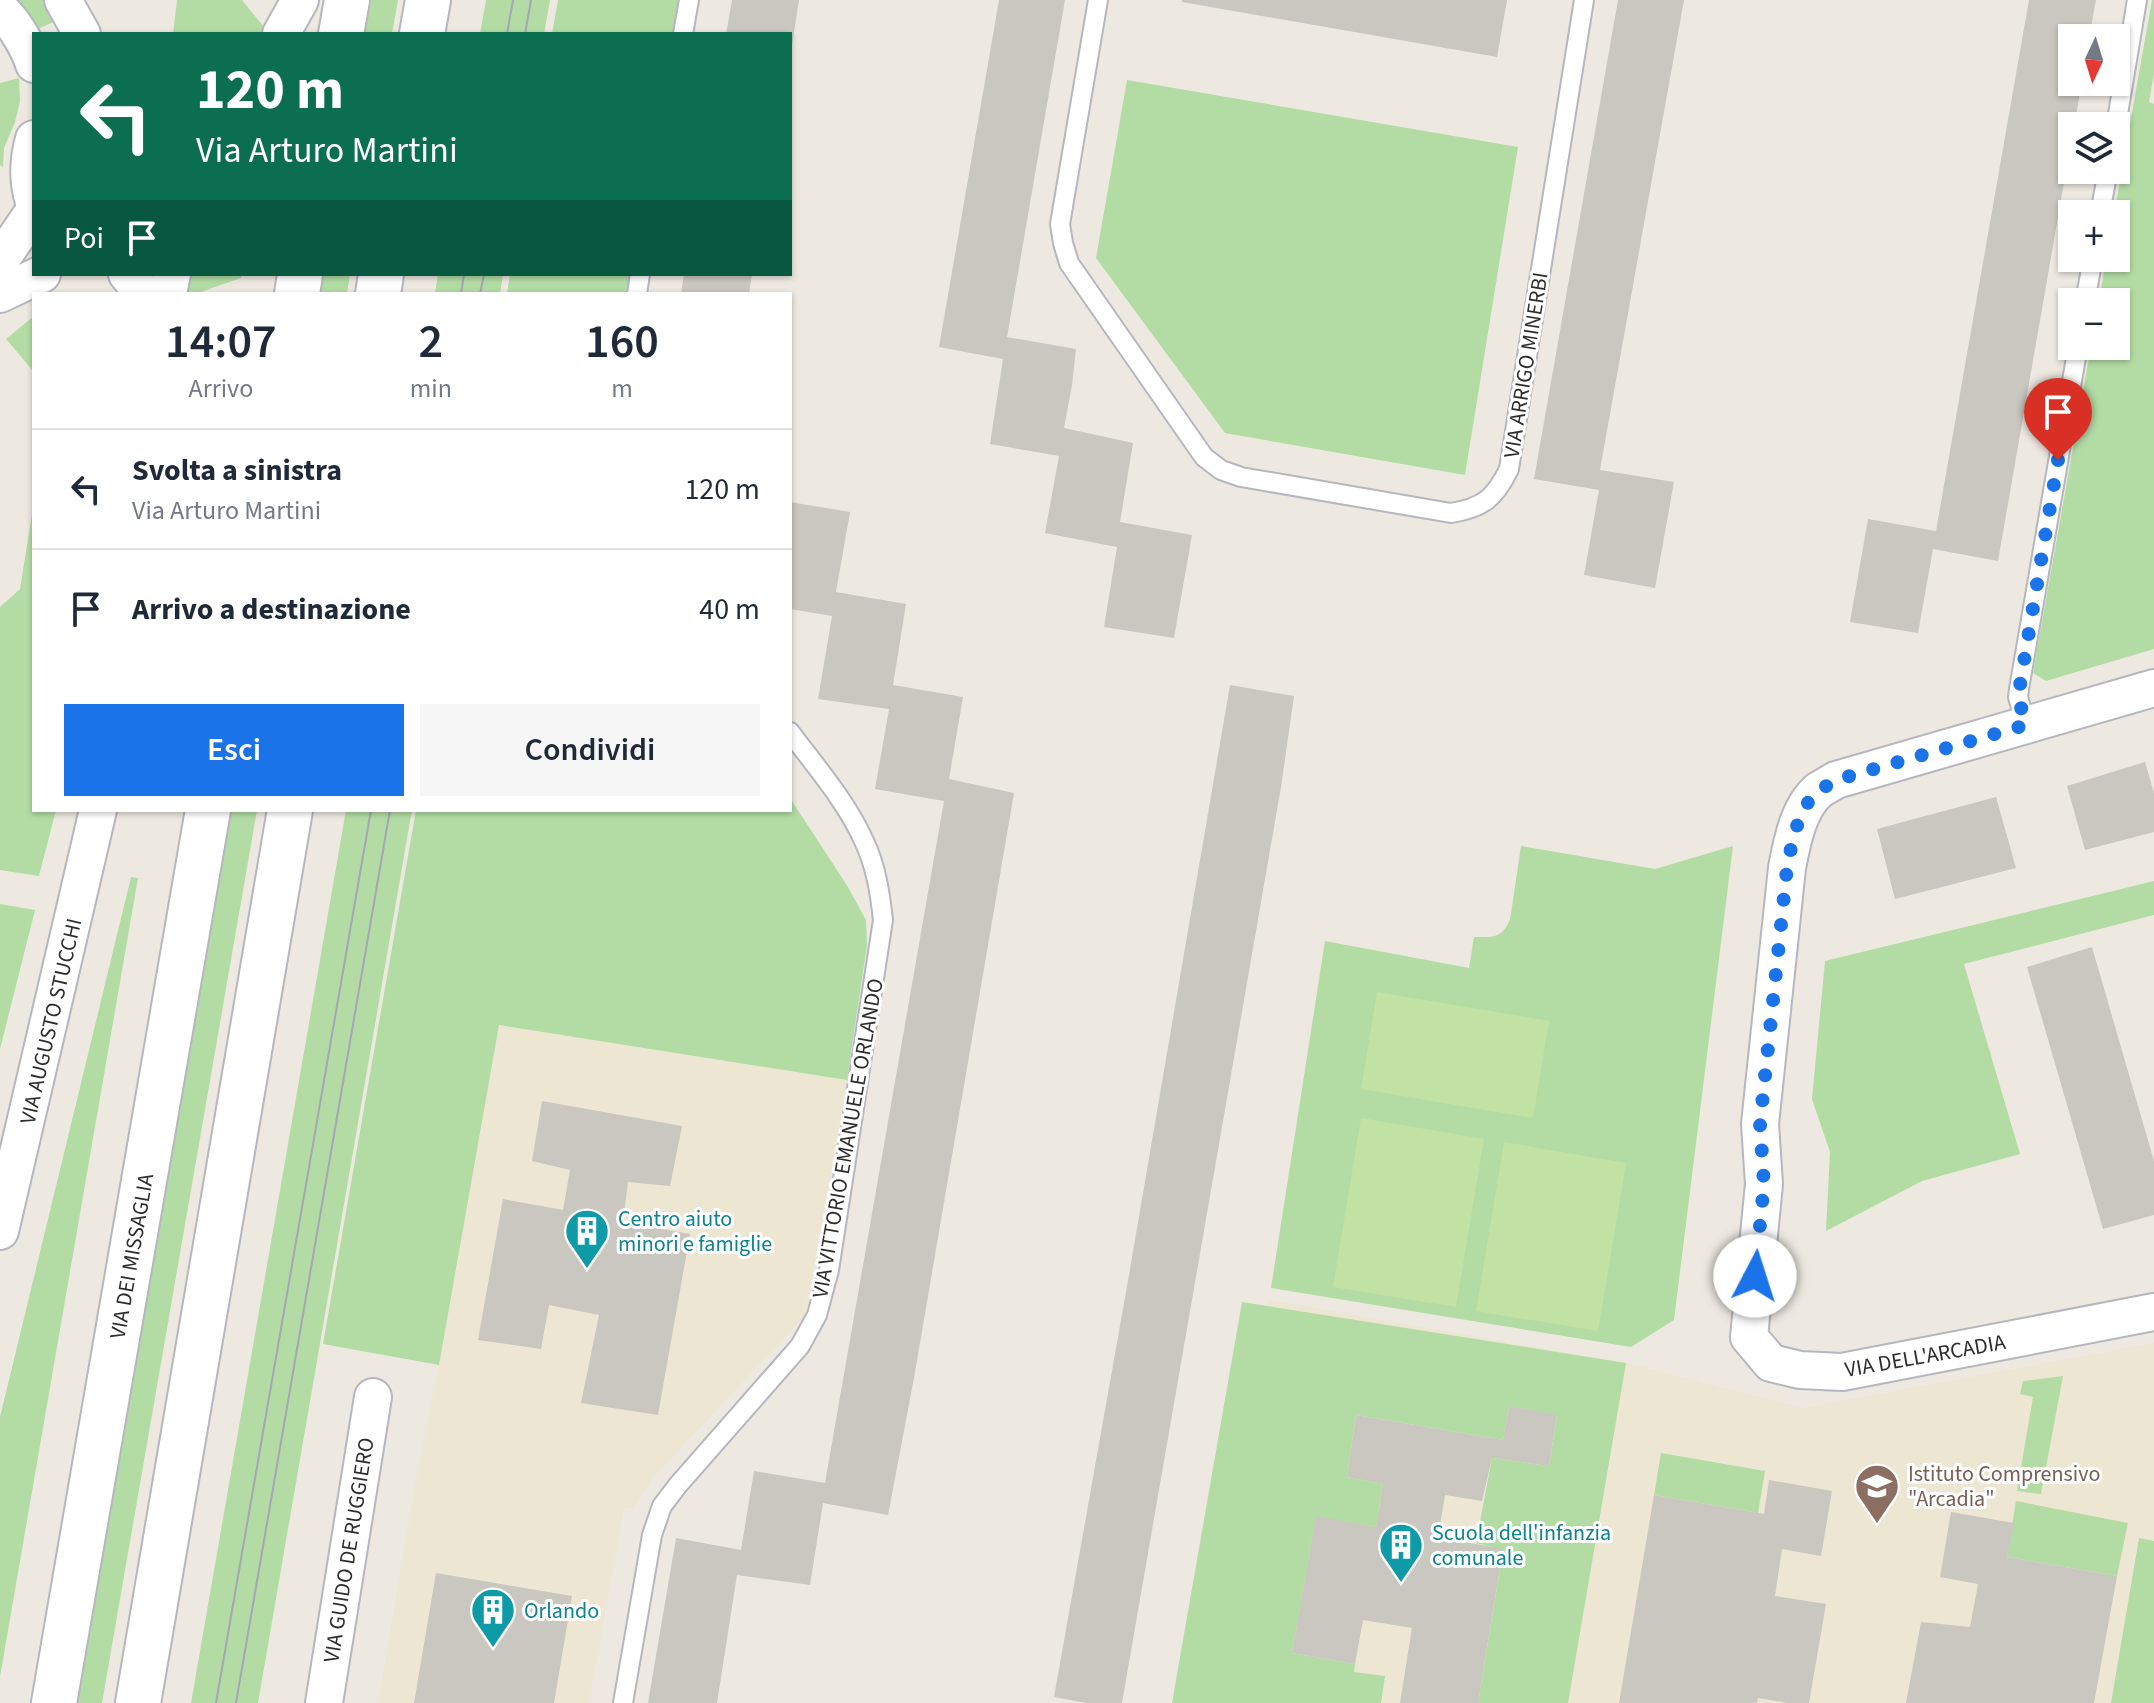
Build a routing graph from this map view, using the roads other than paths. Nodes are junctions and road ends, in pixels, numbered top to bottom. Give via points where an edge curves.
1 (63, 0) edge
2 (300, 0) edge
3 (347, 0) edge
4 (428, 0) edge
5 (689, 0) edge
6 (1098, 0) edge
7 (1584, 0) edge
8 (2137, 0) edge
9 (0, 10) edge
10 (81, 32) edge
11 (282, 32) edge
12 (341, 32) edge
13 (422, 32) edge
14 (683, 32) edge
15 (32, 60) edge
16 (2118, 112) edge
17 (32, 147) edge
18 (32, 194) edge
19 (32, 214) edge
20 (0, 261) edge
21 (38, 276) edge
22 (129, 276) edge
23 (142, 292) edge
24 (0, 294) edge
25 (2076, 360) edge
26 (2154, 688) edge
27 (2026, 725) junction
28 (792, 735) edge
29 (98, 812) edge
30 (208, 812) edge
31 (290, 812) edge
32 (0, 1231) edge
33 (2154, 1312) edge
34 (373, 1397) dead end
35 (54, 1703) edge
36 (138, 1703) edge
37 (324, 1703) edge
38 (623, 1703) edge

1 - 10 street
2 - 11 street
3 - 12 main road
4 - 13 main road
5 - 14 lane
6 - 7 lane, VIA ARRIGO MINERBI via 1060,224 1069,263 1204,457 1221,470 1451,513 1485,502 1499,490 1509,469
8 - 16 lane
9 - 15 street
17 - 18 street
19 - 20 street
21 - 24 street
22 - 23 street
25 - 27 lane via 2019,689
26 - 27 street, VIA DELL'ARCADIA
27 - 33 street, VIA DELL'ARCADIA via 1836,780 1817,792 1805,809 1787,868 1760,1124 1764,1184 1749,1337 1771,1363 1842,1372
28 - 38 lane, VIA VITTORIO EMANUELE ORLANDO via 847,808 865,843 878,879 883,920 829,1270 817,1315 800,1346 662,1506 652,1535
29 - 32 street, VIA AUGUSTO STUCCHI
30 - 35 main road, VIA DEI MISSAGLIA
31 - 36 main road
34 - 37 street, VIA GUIDO DE RUGGIERO

